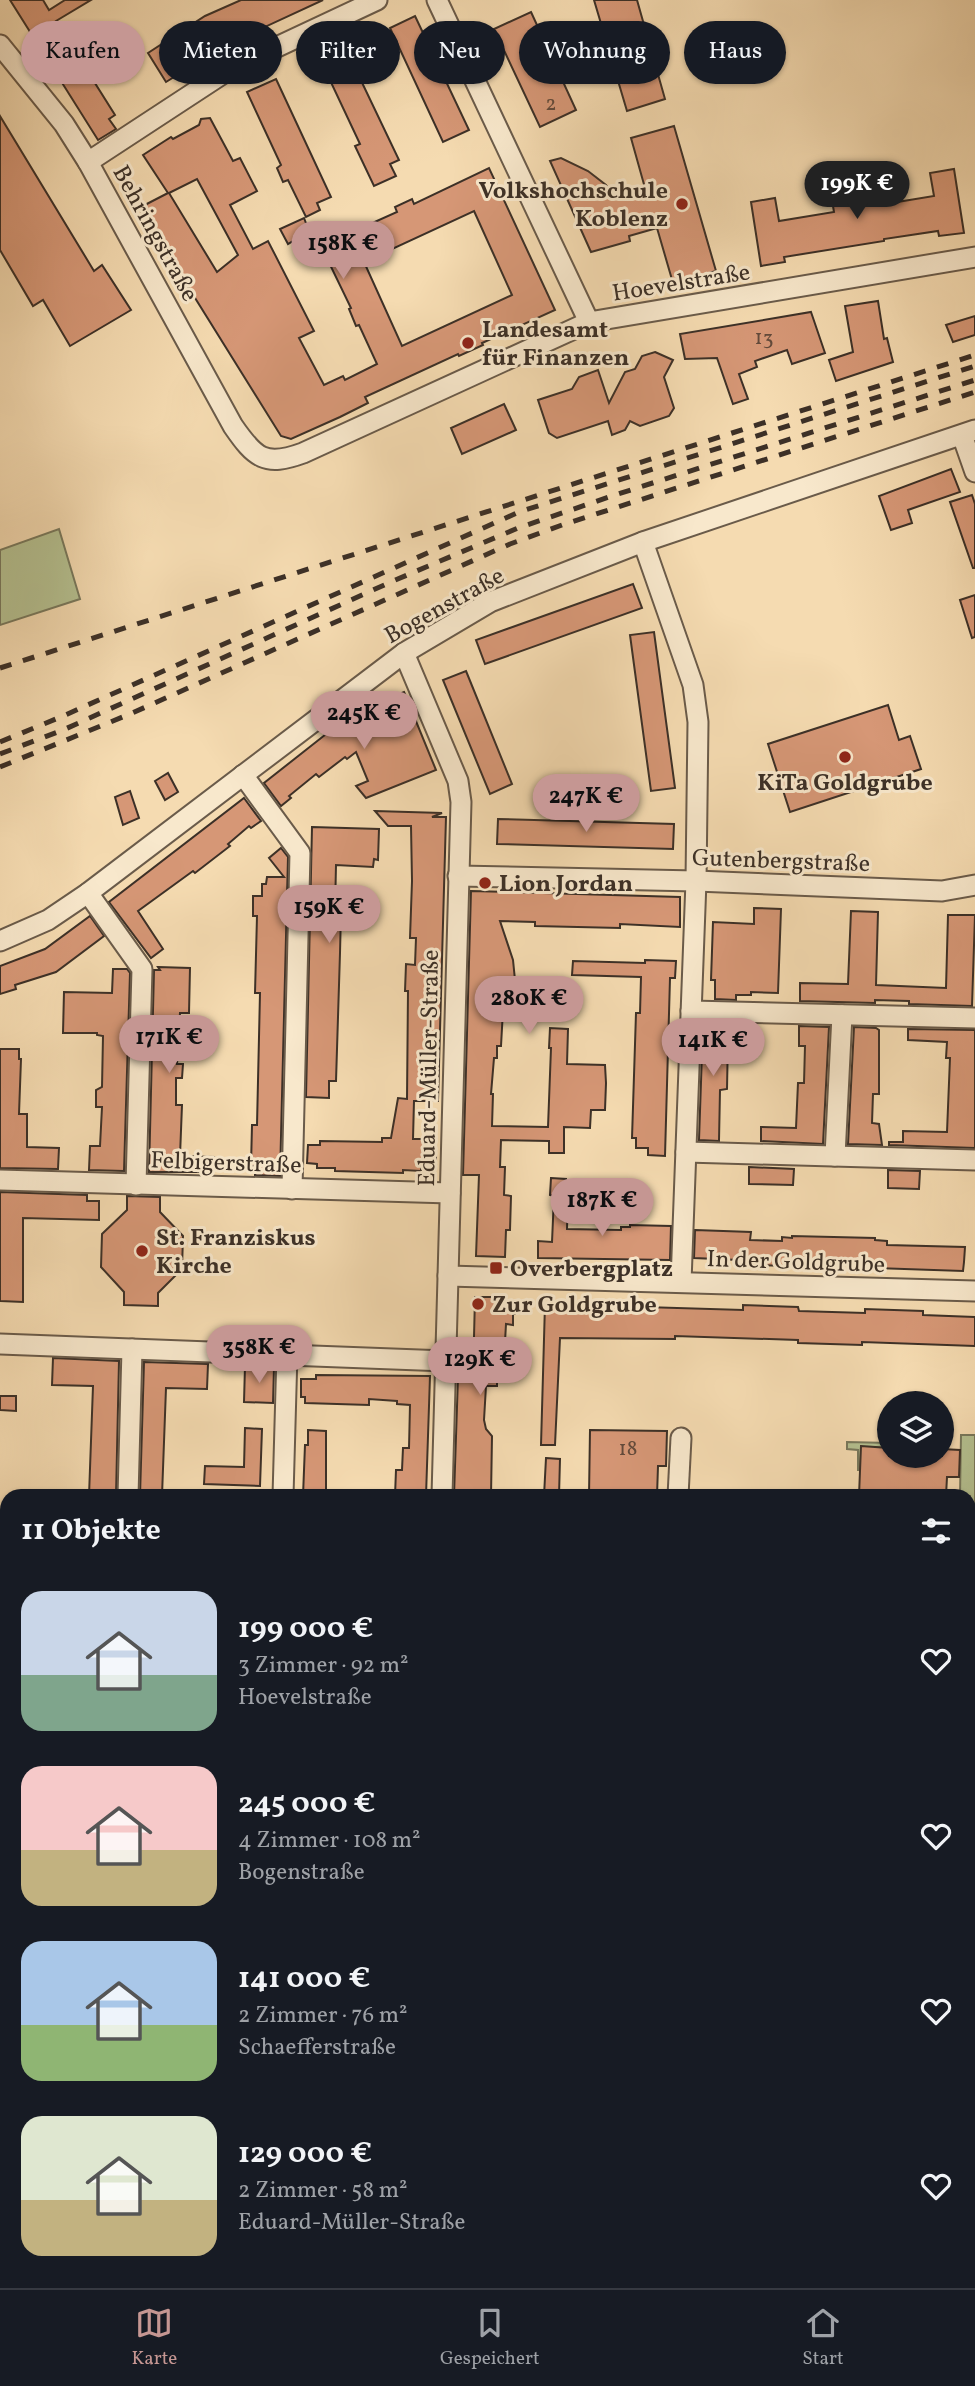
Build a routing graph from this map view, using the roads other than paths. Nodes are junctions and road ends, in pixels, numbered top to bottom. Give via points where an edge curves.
1 (377, 0) edge
2 (438, 0) edge
3 (0, 46) edge
4 (88, 162) junction
5 (975, 257) edge
6 (589, 322) junction
7 (969, 432) edge
8 (255, 453) joint
9 (975, 472) edge
10 (643, 542) junction
11 (404, 653) junction
12 (243, 775) junction
13 (458, 876) junction
14 (696, 881) junction
15 (975, 885) edge
16 (88, 893) junction
17 (0, 941) edge
18 (691, 1011) junction
19 (842, 1015) junction
20 (975, 1018) edge
21 (686, 1152) junction
22 (835, 1156) junction
23 (975, 1160) edge
24 (0, 1180) edge
25 (136, 1185) junction
26 (292, 1189) junction
27 (450, 1193) junction
28 (448, 1276) junction
29 (681, 1282) junction
30 (975, 1291) edge
31 (0, 1344) edge
32 (132, 1349) junction
33 (287, 1353) junction
34 (446, 1361) junction
35 (681, 1438) dead end
36 (128, 1489) edge
37 (283, 1489) edge
38 (442, 1489) edge
39 (678, 1489) edge

1 - 4 street via 230,69
2 - 6 street
3 - 4 street, Behringstraße via 64,124
4 - 8 street, Behringstraße via 233,426
5 - 6 street, Hoevelstraße
6 - 8 street, Hoevelstraße via 303,453 272,461
7 - 9 street
7 - 10 street, Bogenstraße
10 - 11 street, Bogenstraße via 490,602
10 - 14 street via 697,705
11 - 12 street, Bogenstraße
11 - 13 street, Eduard-Müller-Straße via 458,781
12 - 16 street, Bogenstraße
12 - 26 street via 300,853
13 - 14 street, Gutenbergstraße
13 - 27 street, Eduard-Müller-Straße
14 - 15 street, Gutenbergstraße via 942,891
14 - 18 street
16 - 17 street, Bogenstraße via 48,920
16 - 25 street via 142,969
18 - 19 street
18 - 21 street
19 - 20 street
19 - 22 street
21 - 22 street
21 - 29 street
22 - 23 street
24 - 25 street, Felbigerstraße
25 - 26 street, Felbigerstraße
26 - 27 street, Felbigerstraße
27 - 28 street, Eduard-Müller-Straße
28 - 29 street, In der Goldgrube
28 - 34 street, Eduard-Müller-Straße
29 - 30 street, In der Goldgrube
31 - 32 street
32 - 33 street
32 - 36 street
33 - 34 street
33 - 37 street
34 - 38 street, Eduard-Müller-Straße
35 - 39 street

